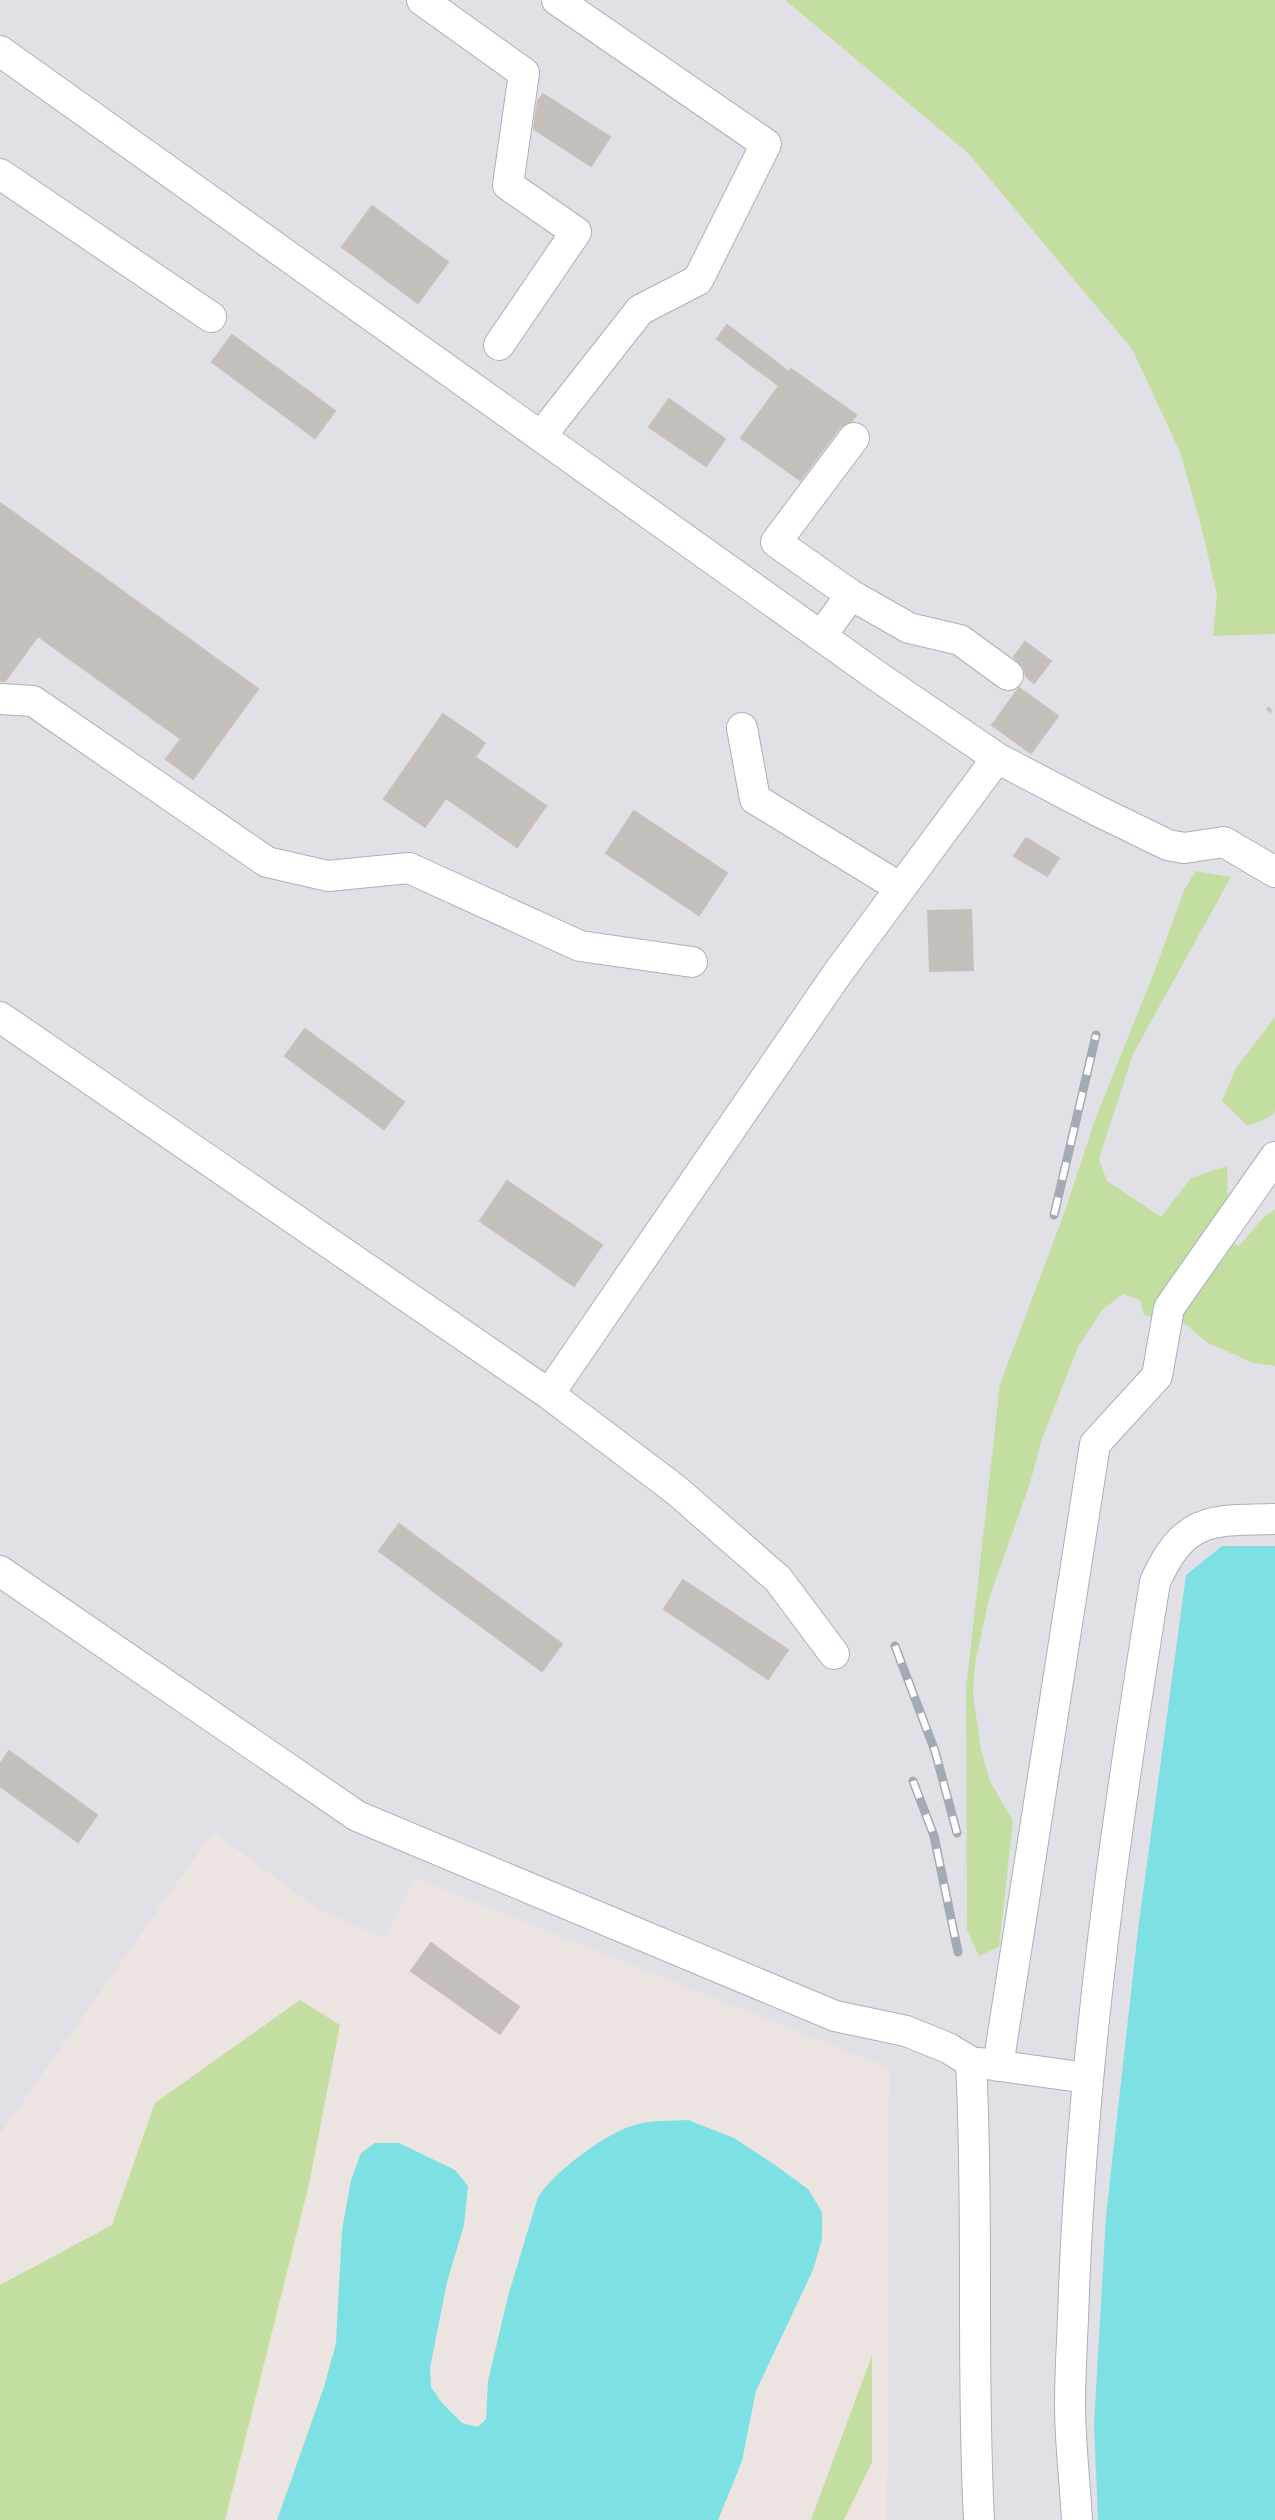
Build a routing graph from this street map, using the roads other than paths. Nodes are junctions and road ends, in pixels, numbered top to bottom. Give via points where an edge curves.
1 (422, 0) edge
2 (557, 0) edge
3 (0, 51) edge
4 (0, 174) edge
5 (211, 317) dead end
6 (499, 345) dead end
7 (541, 436) junction
8 (854, 438) dead end
9 (851, 595) junction
10 (821, 636) junction
11 (1008, 675) dead end
12 (0, 699) edge
13 (742, 728) dead end
14 (997, 758) junction
15 (1275, 872) edge
16 (899, 887) junction
17 (692, 962) dead end
18 (0, 1017) edge
19 (1275, 1157) edge
20 (549, 1394) junction
21 (1275, 1519) edge
22 (0, 1571) edge
23 (834, 1654) dead end
24 (984, 2064) junction
25 (1087, 2078) junction
26 (979, 2520) edge
27 (1077, 2520) edge

1 - 6 lane via 524,73 508,185 576,232
2 - 7 lane via 766,144 698,280 640,310
3 - 7 lane
4 - 5 lane
7 - 10 lane
8 - 9 lane via 776,542
9 - 10 lane
9 - 11 lane via 909,628 960,640
10 - 14 lane
12 - 17 lane via 33,701 267,862 328,876 409,868 580,946
13 - 16 lane via 755,799
14 - 15 lane via 1168,845 1224,842
14 - 16 lane
16 - 20 lane
18 - 20 lane
19 - 24 lane via 1169,1308 1157,1376 1095,1444
20 - 23 lane via 676,1490 778,1579
21 - 25 lane via 1200,1526 1179,1541 1155,1582 1128,1748
22 - 24 lane via 357,1816 835,2016 906,2031
24 - 25 lane
24 - 26 lane via 975,2150
25 - 27 lane via 1070,2407

